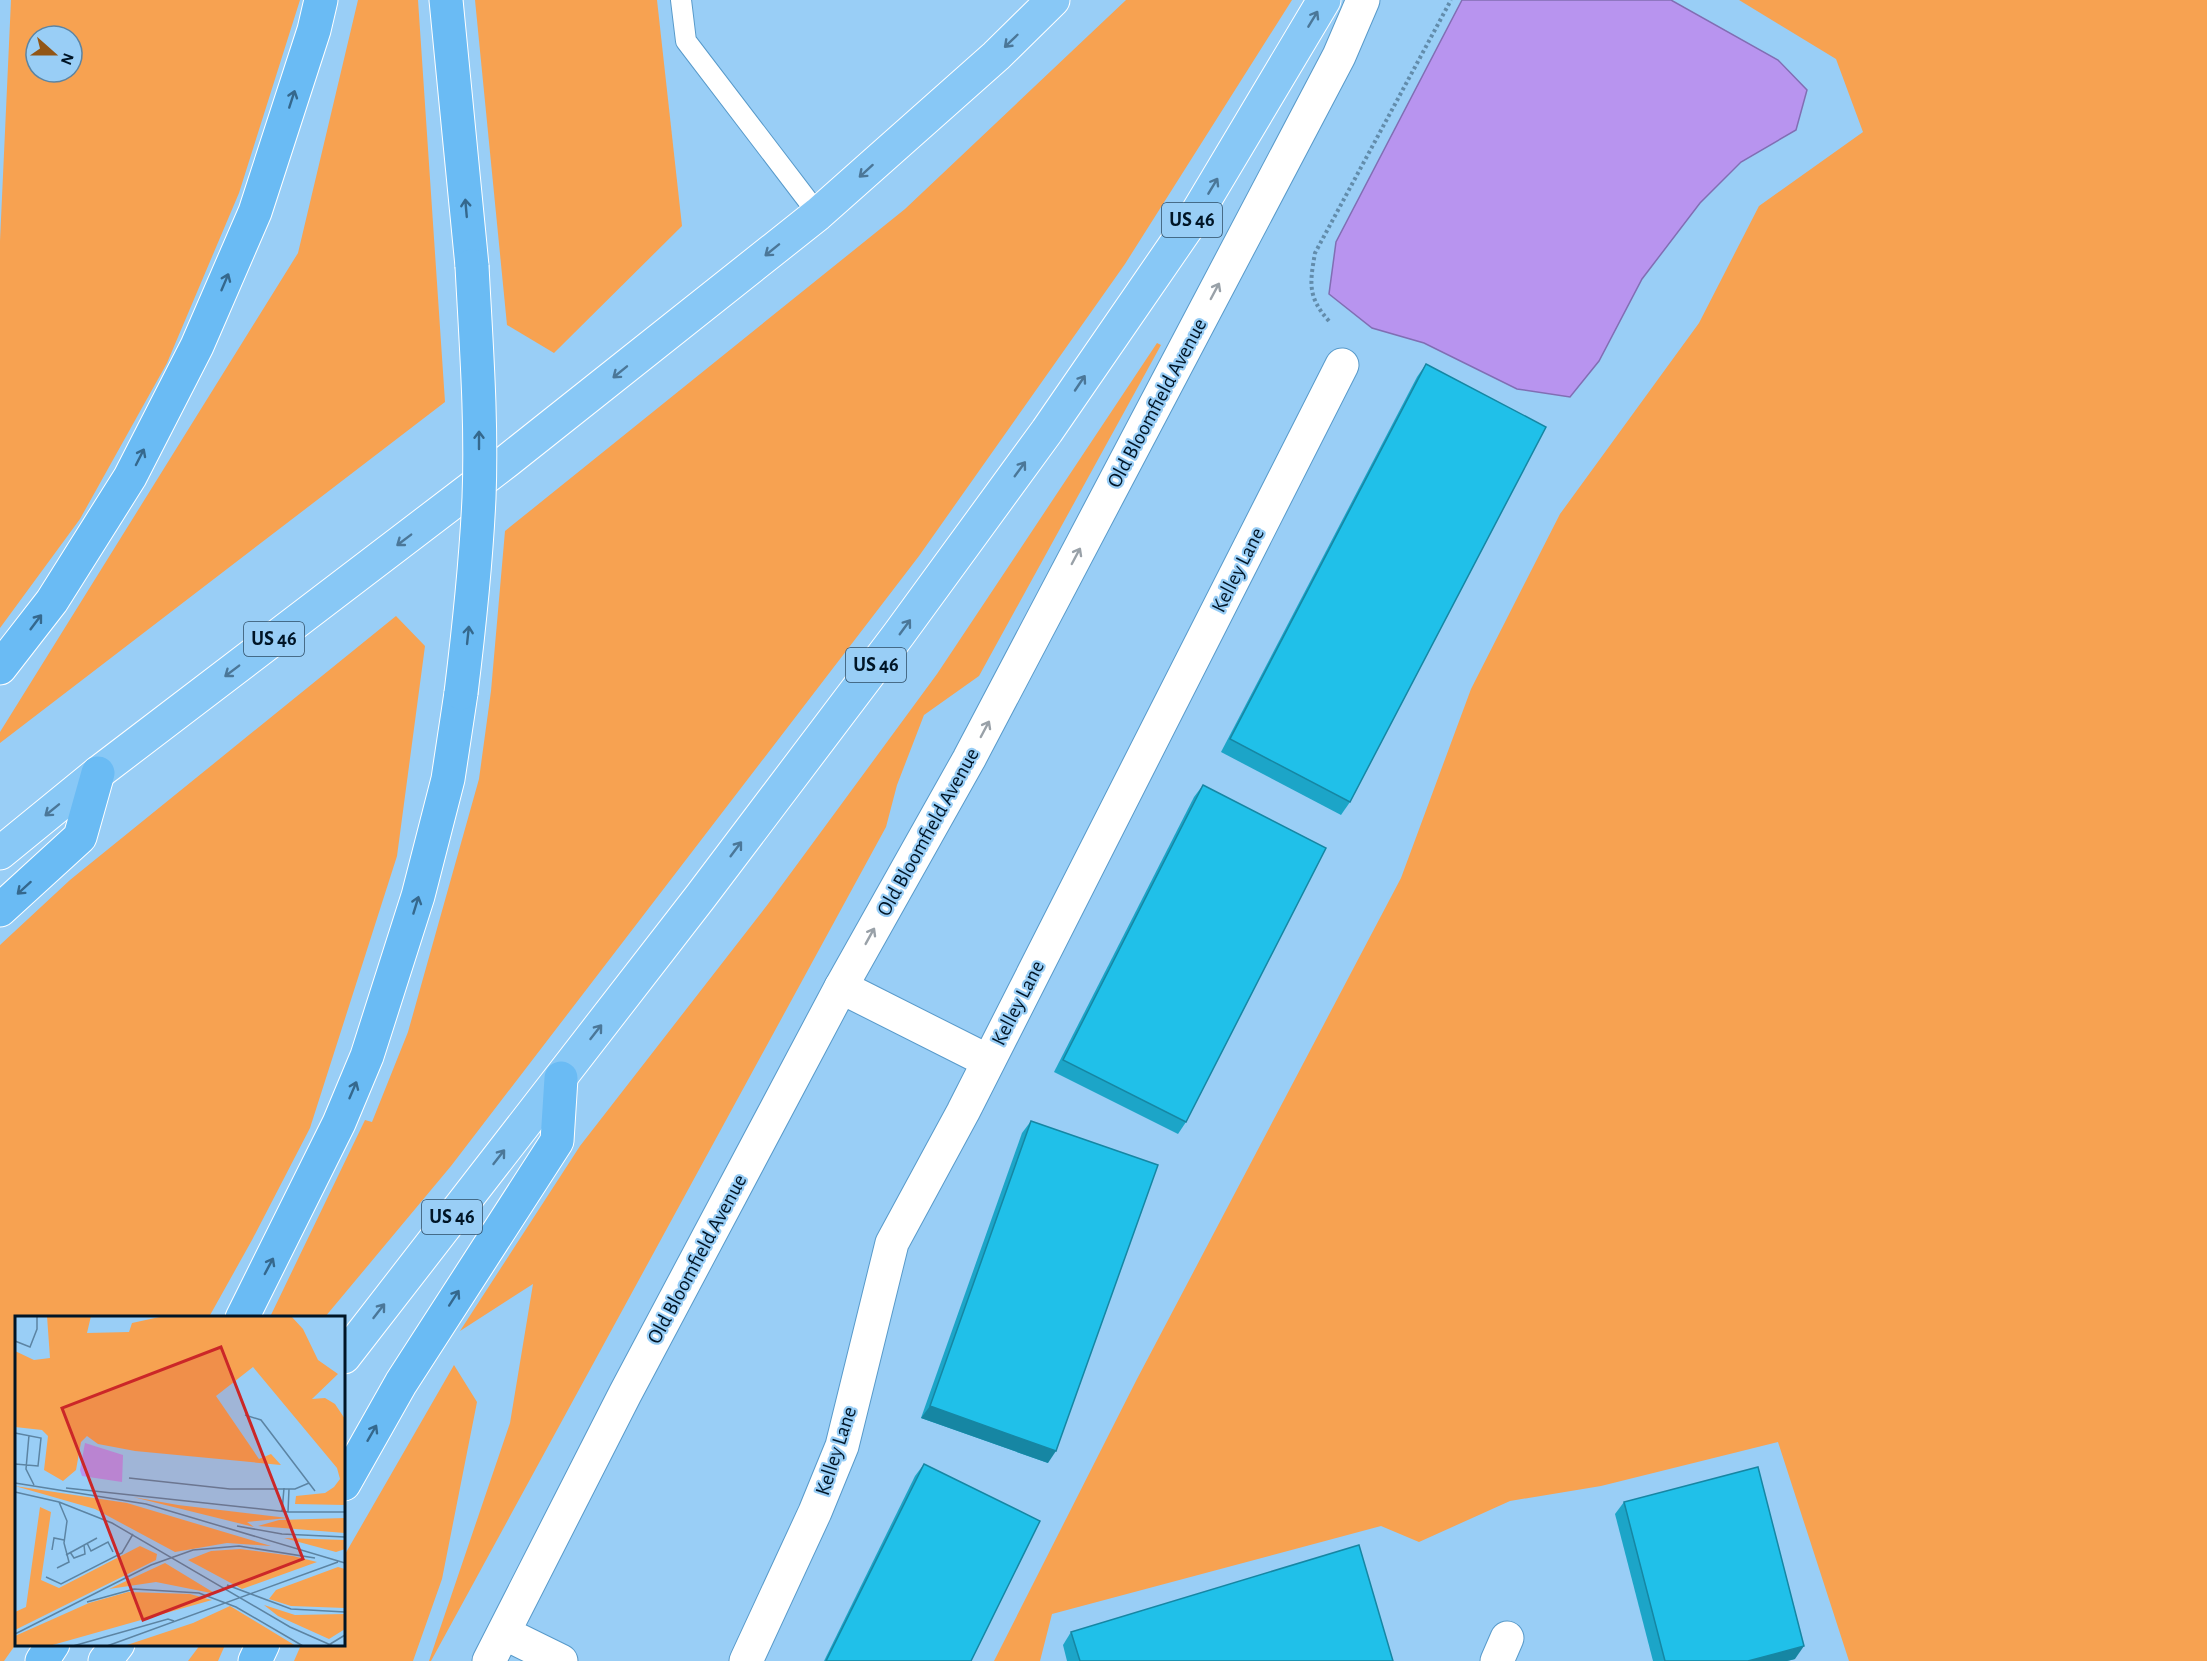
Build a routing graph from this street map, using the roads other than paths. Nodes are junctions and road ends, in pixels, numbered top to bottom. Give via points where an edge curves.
1 (321, 0) edge
2 (446, 0) edge
3 (681, 0) edge
4 (1053, 0) edge
5 (1324, 0) edge
6 (1363, 0) edge
7 (818, 213) junction
8 (1342, 365) dead end
9 (0, 668) edge
10 (98, 773) junction
11 (0, 853) edge
12 (0, 910) edge
13 (841, 987) junction
14 (988, 1061) junction
15 (561, 1078) junction
16 (242, 1316) edge
17 (345, 1356) edge
18 (345, 1482) edge
19 (52, 1646) edge
20 (116, 1646) edge
21 (262, 1646) edge
22 (497, 1647) edge
23 (42, 1661) edge
24 (105, 1661) edge
25 (255, 1661) edge
26 (561, 1661) edge
27 (746, 1661) edge

9 -> 1 highway via 52,601 130,477 198,346 255,212
16 -> 2 highway, bridge via 339,1123 370,1046 418,896 447,779 462,693 479,497 478,381 472,266
3 - 7 lane via 686,41
4 -> 7 highway, US 46 via 996,56
15 -> 5 highway, US 46 via 892,644 1047,431 1197,213
13 -> 6 street, Old Bloomfield Avenue via 969,759 1339,56
7 -> 10 highway, US 46 via 441,512
8 - 14 street, Kelley Lane
10 -> 11 highway, US 46
10 -> 12 highway via 80,837
13 - 14 street
13 - 22 street, Old Bloomfield Avenue via 625,1394
14 - 27 street, Kelley Lane via 892,1242 843,1446
17 -> 15 highway, US 46
18 -> 15 highway via 413,1364 557,1141
19 - 23 highway
20 - 24 highway
21 - 25 highway
22 - 26 street

